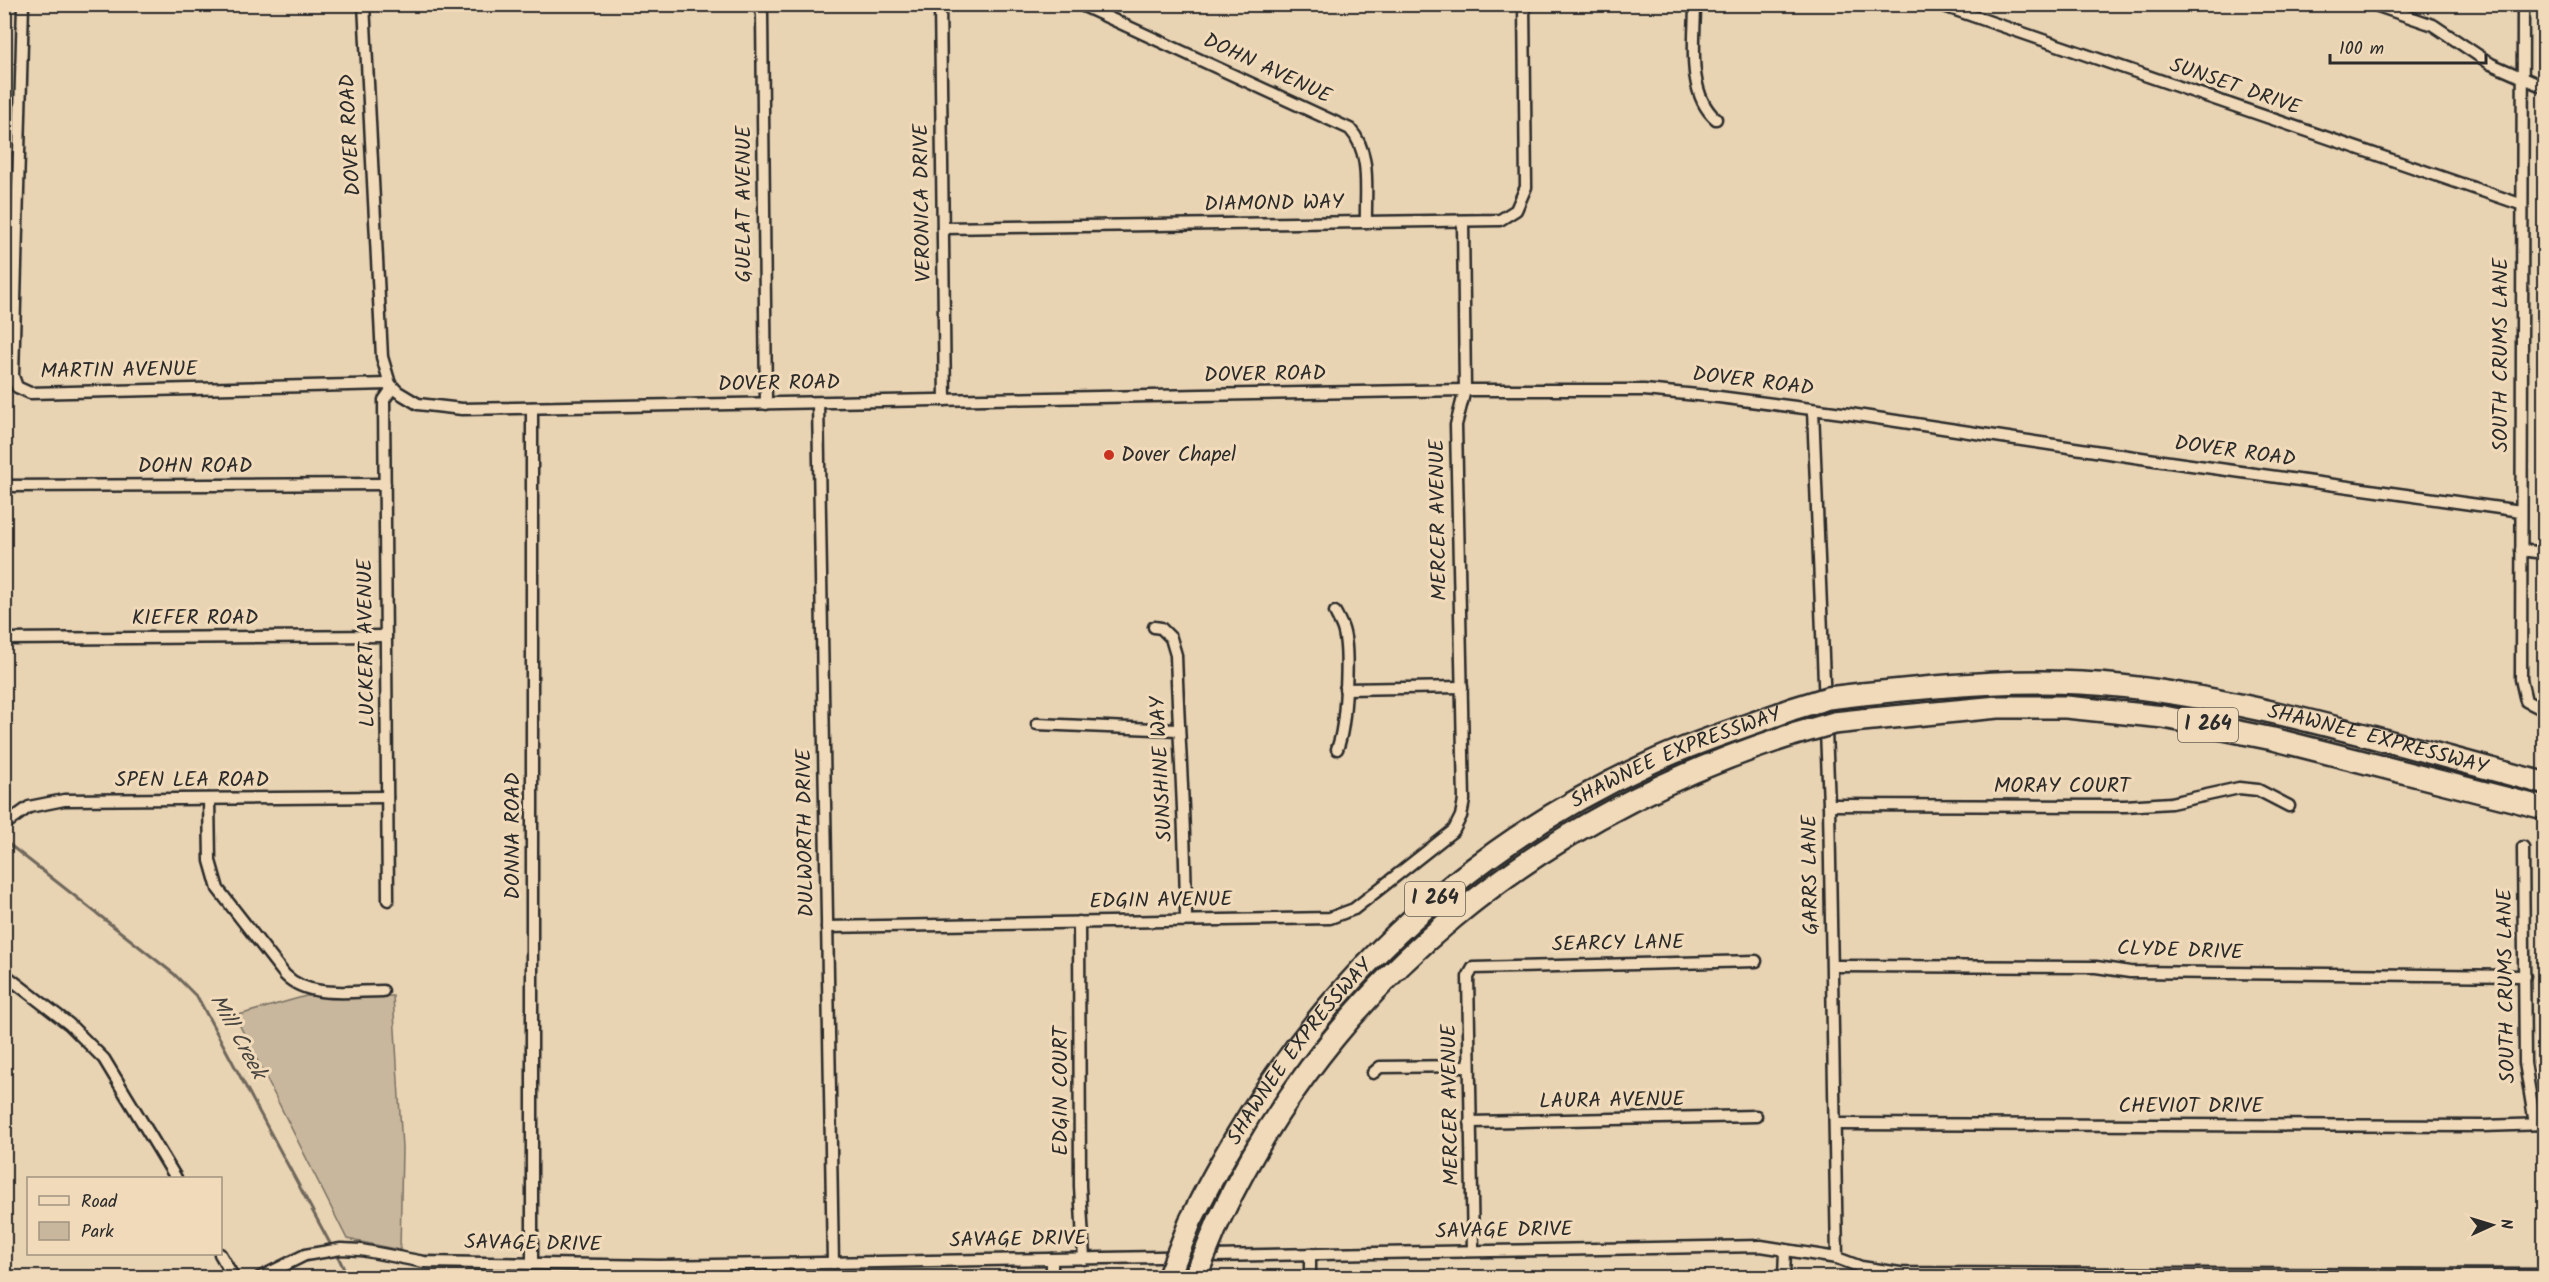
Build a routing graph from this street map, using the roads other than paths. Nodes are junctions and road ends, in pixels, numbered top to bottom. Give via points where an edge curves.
1 (23, 4) edge
2 (364, 4) edge
3 (940, 4) edge
4 (1080, 4) edge
5 (1524, 4) edge
6 (1695, 4) edge
7 (1938, 4) edge
8 (2372, 4) edge
9 (2523, 4) edge
10 (759, 5) edge
11 (2521, 78) junction
12 (2544, 87) edge
13 (1716, 119) dead end
14 (2520, 204) junction
15 (1463, 221) junction
16 (1366, 222) junction
17 (943, 228) junction
18 (392, 386) junction
19 (1465, 390) junction
20 (945, 400) junction
21 (818, 403) junction
22 (766, 404) junction
23 (532, 408) junction
24 (1813, 410) junction
25 (385, 484) junction
26 (4, 486) edge
27 (2521, 511) junction
28 (2521, 550) junction
29 (2544, 553) edge
30 (1335, 612) dead end
31 (1154, 627) dead end
32 (386, 636) junction
33 (4, 639) edge
34 (1462, 687) junction
35 (1345, 688) junction
36 (2544, 710) edge
37 (1036, 724) dead end
38 (1178, 730) junction
39 (1337, 749) dead end
40 (2544, 783) edge
41 (387, 797) junction
42 (209, 799) junction
43 (1829, 805) junction
44 (2289, 806) dead end
45 (2544, 808) edge
46 (1460, 819) joint
47 (4, 825) edge
48 (2523, 847) dead end
49 (388, 900) dead end
50 (1186, 921) junction
51 (1079, 922) junction
52 (827, 927) junction
53 (1756, 961) dead end
54 (1481, 966) joint
55 (1833, 966) junction
56 (4, 974) edge
57 (2525, 976) junction
58 (383, 991) dead end
59 (1469, 1066) junction
60 (1373, 1073) dead end
61 (1756, 1116) dead end
62 (1470, 1122) junction
63 (1836, 1124) junction
64 (2540, 1124) edge
65 (175, 1177) edge
66 (1473, 1250) junction
67 (1785, 1250) junction
68 (1310, 1254) junction
69 (221, 1255) edge
70 (1838, 1258) junction
71 (1052, 1259) junction
72 (1084, 1259) junction
73 (833, 1263) junction
74 (532, 1264) junction
75 (2544, 1275) edge
76 (2183, 1276) edge
77 (2522, 1276) edge
78 (234, 1278) edge
79 (259, 1278) edge
80 (1052, 1278) edge
81 (1168, 1278) edge
82 (1195, 1278) edge
83 (1310, 1278) edge
84 (1784, 1278) edge

1 - 18 street, MARTIN AVENUE via 13,376 21,390 30,393
2 - 18 street, DOVER ROAD via 381,340
3 - 17 street, VERONICA DRIVE
4 - 16 street, DOHN AVENUE via 1350,129 1364,154
5 - 15 street, DIAMOND WAY via 1526,187 1520,205 1500,220
6 - 13 street via 1696,81
7 - 14 street, SUNSET DRIVE
8 - 11 street via 2433,26 2491,64
9 - 11 street, SOUTH CRUMS LANE
10 - 22 street, GUELAT AVENUE
11 - 12 street
11 - 14 street, SOUTH CRUMS LANE
14 - 27 street, SOUTH CRUMS LANE
15 - 16 street, DIAMOND WAY
15 - 19 street, MERCER AVENUE
16 - 17 street, DIAMOND WAY
17 - 20 street, VERONICA DRIVE
18 - 23 street, DOVER ROAD via 418,404 443,409
18 - 25 street, LUCKERT AVENUE via 384,400
19 - 20 street, DOVER ROAD
19 - 24 street, DOVER ROAD via 1644,390
19 - 34 street, MERCER AVENUE via 1456,425
20 - 21 street, DOVER ROAD
21 - 22 street, DOVER ROAD
21 - 52 street, DULWORTH DRIVE
22 - 23 street, DOVER ROAD
23 - 74 street, DONNA ROAD
24 - 27 street, DOVER ROAD
24 - 43 street, GARRS LANE
25 - 26 street, DOHN ROAD
25 - 32 street, LUCKERT AVENUE
27 - 28 street, SOUTH CRUMS LANE
28 - 29 street
28 - 36 street, SOUTH CRUMS LANE via 2523,695 2528,703
30 - 35 street via 1344,635
31 - 38 street, SUNSHINE WAY via 1161,628 1174,644
32 - 33 street, KIEFER ROAD
32 - 41 street, LUCKERT AVENUE
34 - 35 street
34 - 46 street, MERCER AVENUE via 1464,800
35 - 39 street via 1344,728
37 - 38 street
38 - 50 street, SUNSHINE WAY via 1185,817
40 - 81 highway, SHAWNEE EXPRESSWAY / I 264, bridge via 2276,714 2140,689 2053,682 1985,683 1828,698 1712,737 1580,798 1514,839 1422,909 1344,987 1295,1046 1241,1126 1191,1220
41 - 42 street, SPEN LEA ROAD
41 - 49 street, LUCKERT AVENUE
42 - 47 street, SPEN LEA ROAD via 49,802 29,807
42 - 58 street via 210,861 218,889 285,975 298,986 314,990
43 - 44 street, MORAY COURT via 2125,806 2171,803 2247,788
43 - 55 street, GARRS LANE
45 - 82 highway, SHAWNEE EXPRESSWAY / I 264, bridge via 2273,739 2164,717 2067,707 1998,706 1834,723 1792,735 1673,780 1603,814 1540,852 1448,920 1368,997 1318,1057 1274,1120 1220,1220
46 - 50 street, EDGIN AVENUE via 1442,841 1344,914 1330,918
48 - 57 street, SOUTH CRUMS LANE
50 - 51 street, EDGIN AVENUE
51 - 52 street, EDGIN AVENUE
51 - 72 street, EDGIN COURT
52 - 73 street, DULWORTH DRIVE
53 - 54 street, SEARCY LANE
54 - 59 street, MERCER AVENUE via 1473,968 1468,977
55 - 57 street, CLYDE DRIVE
55 - 63 street, GARRS LANE
56 - 65 street via 69,1024 104,1059
57 - 64 street, SOUTH CRUMS LANE via 2525,1063
59 - 60 street via 1380,1067
59 - 62 street, MERCER AVENUE
61 - 62 street, LAURA AVENUE
62 - 66 street, MERCER AVENUE
63 - 64 street, CHEVIOT DRIVE
63 - 70 street, GARRS LANE
66 - 67 street, SAVAGE DRIVE via 1761,1246
66 - 68 street, SAVAGE DRIVE
67 - 70 street
67 - 84 street
68 - 72 street, SAVAGE DRIVE
68 - 83 street
69 - 78 street
70 - 76 street via 1861,1267 1900,1273
71 - 72 street, SAVAGE DRIVE
71 - 73 street, SAVAGE DRIVE
71 - 80 street
73 - 74 street, SAVAGE DRIVE
74 - 79 street, SAVAGE DRIVE via 424,1262 361,1250 323,1250
75 - 77 street
76 - 77 street

